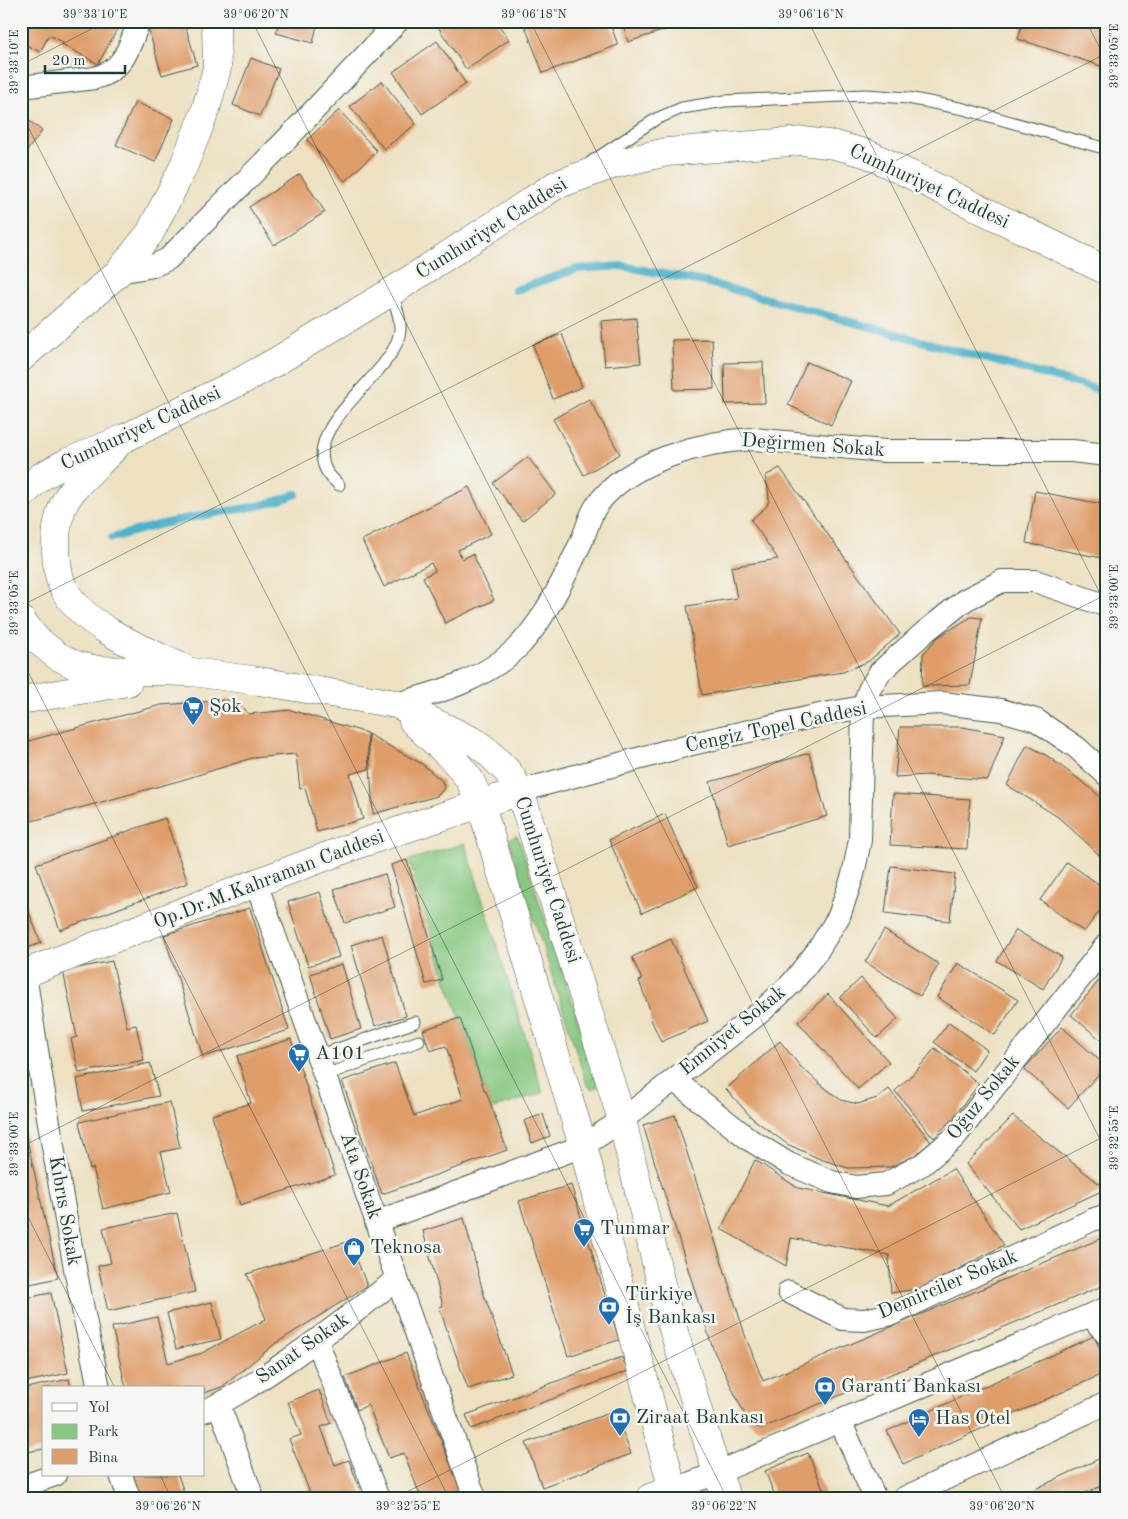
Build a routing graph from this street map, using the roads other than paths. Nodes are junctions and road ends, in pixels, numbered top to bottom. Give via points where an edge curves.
1 (139, 21) edge
2 (214, 21) edge
3 (398, 21) edge
4 (21, 87) edge
5 (1107, 149) edge
6 (556, 185) junction
7 (1107, 271) edge
8 (119, 272) junction
9 (391, 292) junction
10 (21, 358) edge
11 (125, 438) junction
12 (1107, 455) edge
13 (339, 485) dead end
14 (21, 495) edge
15 (1107, 606) edge
16 (21, 620) edge
17 (192, 672) junction
18 (21, 700) edge
19 (396, 704) junction
20 (863, 707) junction
21 (1107, 775) edge
22 (520, 791) junction
23 (481, 805) junction
24 (256, 883) junction
25 (1107, 944) edge
26 (23, 974) edge
27 (415, 1022) dead end
28 (419, 1041) dead end
29 (321, 1066) junction
30 (674, 1080) junction
31 (622, 1120) junction
32 (583, 1146) junction
33 (1107, 1215) edge
34 (376, 1222) junction
35 (398, 1279) junction
36 (788, 1292) dead end
37 (1099, 1311) edge
38 (1107, 1334) edge
39 (317, 1341) junction
40 (99, 1386) edge
41 (1107, 1404) edge
42 (211, 1408) edge
43 (840, 1421) junction
44 (52, 1476) edge
45 (121, 1476) edge
46 (722, 1486) edge
47 (21, 1487) edge
48 (666, 1495) edge
49 (129, 1498) edge
50 (253, 1498) edge
51 (378, 1498) edge
52 (476, 1498) edge
53 (875, 1498) edge
54 (904, 1498) edge

1 - 4 street via 128,51 115,70 107,75
2 - 8 main road via 217,68 206,109 182,170 150,233
3 - 8 street via 168,259 153,266
5 - 6 lane via 964,109 908,98 866,95 725,101 682,108 656,119
6 - 7 main road, Cumhuriyet Caddesi via 614,164 666,152 802,141 835,145 868,154
6 - 9 main road, Cumhuriyet Caddesi
8 - 10 main road
9 - 11 main road, Cumhuriyet Caddesi via 278,361
9 - 13 lane via 400,320 395,349 346,406 326,437 322,456 326,471
11 - 14 main road, Cumhuriyet Caddesi via 42,476
11 - 17 main road via 72,491 60,511 56,561 64,588 76,605 97,624
12 - 19 street, Değirmen Sokak via 1072,451 884,451 754,439 733,440 673,454 639,470 614,488 597,506 567,573 521,644 494,666 470,679
15 - 20 street via 1035,581 1002,581 965,600 880,672
16 - 17 main road, Cumhuriyet Caddesi via 49,650 75,665 97,670
17 - 18 main road
17 - 19 main road, Cumhuriyet Caddesi
19 - 22 main road, Cumhuriyet Caddesi via 476,742 508,772
19 - 23 main road via 455,761 470,780
20 - 21 street, Cengiz Topel Caddesi via 942,703 1001,710 1036,720 1076,746
20 - 22 street, Cengiz Topel Caddesi via 696,744
20 - 30 street, Emniyet Sokak via 860,840 839,916 792,983 762,1011
22 - 23 main road, Op.Dr.M.Kahraman Caddesi
22 - 31 main road, Cumhuriyet Caddesi
23 - 24 main road, Op.Dr.M.Kahraman Caddesi via 362,843
23 - 32 main road
24 - 26 main road, Op.Dr.M.Kahraman Caddesi
24 - 29 street, Ata Sokak
25 - 30 street, Oğuz Sokak via 955,1137 923,1164 886,1184 856,1187 832,1182 789,1164 750,1140
26 - 40 street, Kıbrıs Sokak via 78,1288
27 - 29 lane
28 - 29 lane
29 - 34 street, Ata Sokak
30 - 31 street, Emniyet Sokak
31 - 32 street, Emniyet Sokak
31 - 46 main road, Cumhuriyet Caddesi via 667,1309
32 - 34 street, Emniyet Sokak
32 - 48 main road
33 - 36 street, Demirciler Sokak via 892,1314 864,1320 843,1319
34 - 35 street, Ata Sokak
35 - 39 street, Sanat Sokak
35 - 52 street, Ata Sokak
37 - 38 street
37 - 43 street
39 - 42 street, Sanat Sokak
39 - 51 street
41 - 54 street
42 - 50 street
43 - 46 street
43 - 53 street
44 - 47 street
45 - 49 street
46 - 48 street

